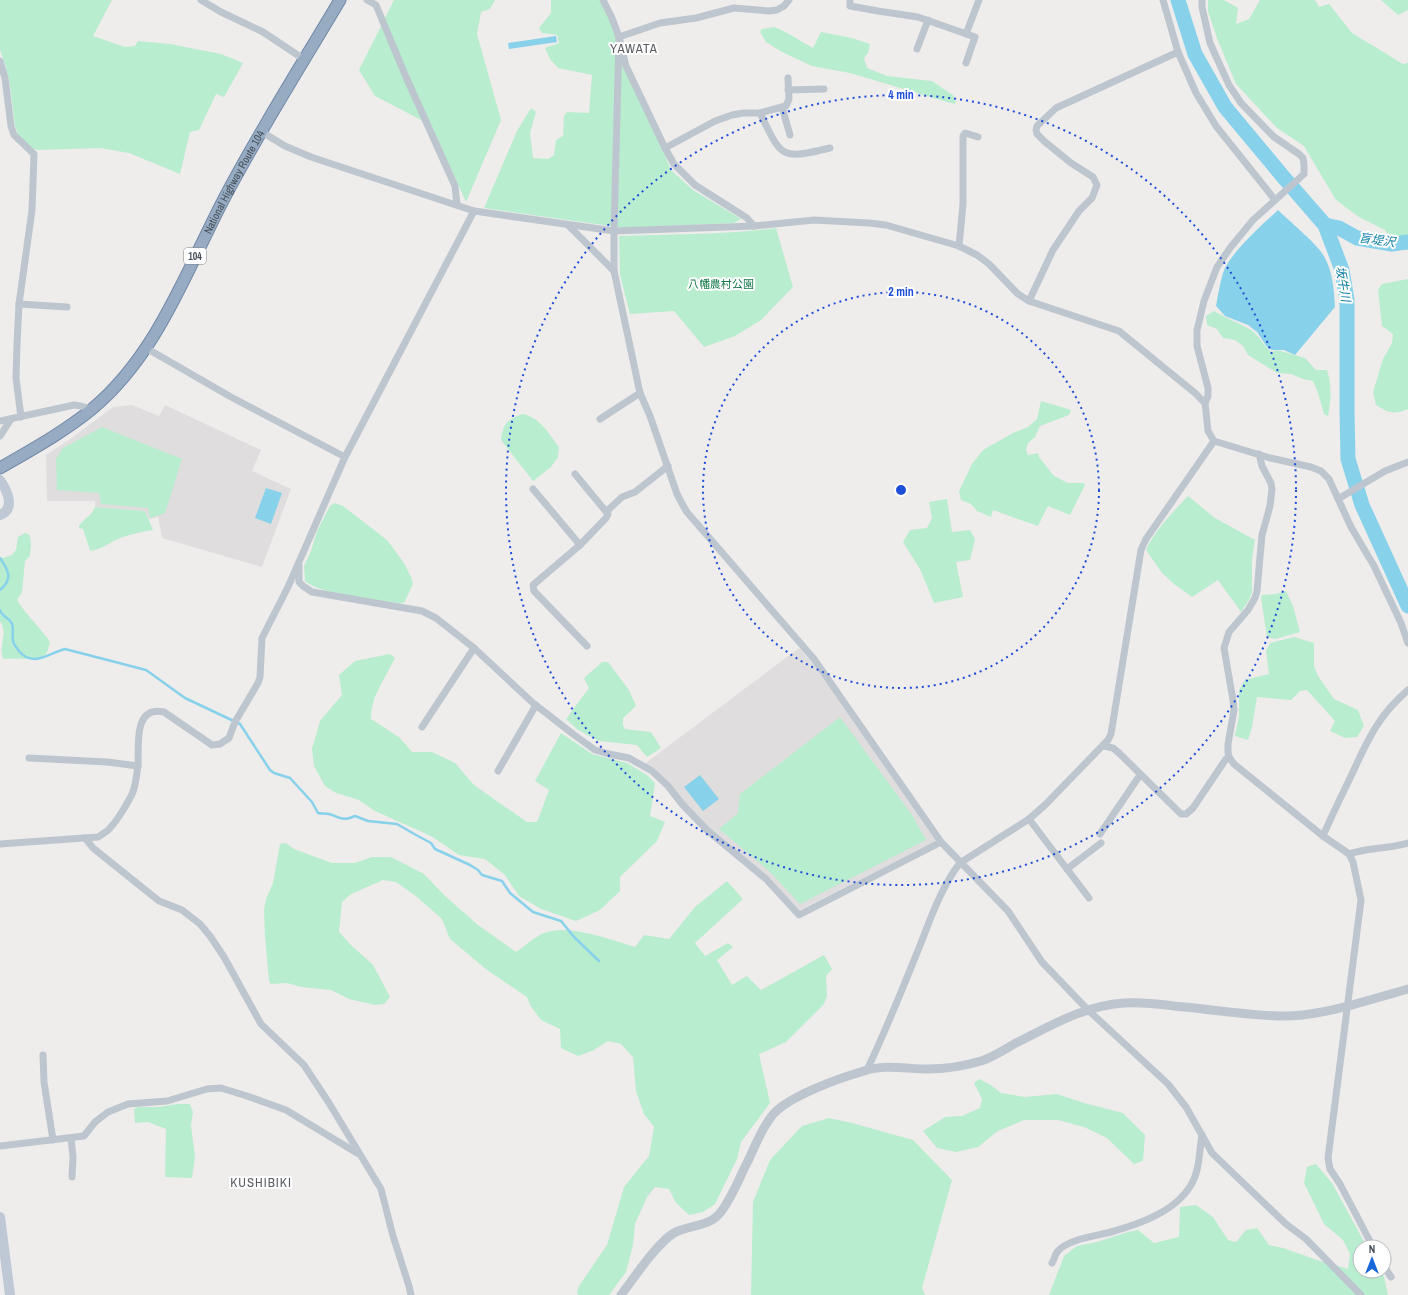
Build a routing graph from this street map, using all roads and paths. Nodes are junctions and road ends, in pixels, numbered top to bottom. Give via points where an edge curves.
1 (201, 0) edge
2 (340, 0) edge
3 (367, 0) edge
4 (603, 0) edge
5 (746, 0) edge
6 (789, 0) edge
7 (850, 0) edge
8 (979, 0) edge
9 (1163, 0) edge
10 (1201, 2) edge
11 (745, 8) junction
12 (928, 20) junction
13 (966, 34) junction
14 (619, 37) junction
15 (917, 49) dead end
16 (1178, 52) junction
17 (305, 60) junction
18 (0, 61) edge
19 (966, 63) dead end
20 (788, 78) dead end
21 (824, 88) dead end
22 (788, 90) junction
23 (782, 107) junction
24 (760, 113) junction
25 (262, 132) junction
26 (790, 135) dead end
27 (978, 136) dead end
28 (665, 148) junction
29 (830, 148) dead end
30 (1275, 200) junction
31 (457, 205) junction
32 (474, 211) junction
33 (568, 225) junction
34 (754, 226) junction
35 (614, 231) junction
36 (959, 246) junction
37 (614, 271) junction
38 (1029, 301) junction
39 (20, 304) junction
40 (67, 307) dead end
41 (146, 348) junction
42 (640, 393) junction
43 (1205, 403) junction
44 (91, 409) junction
45 (21, 417) junction
46 (11, 419) junction
47 (600, 419) dead end
48 (0, 421) edge
49 (0, 436) edge
50 (1214, 441) junction
51 (1258, 454) junction
52 (345, 457) junction
53 (1408, 462) edge
54 (668, 466) junction
55 (0, 468) edge
56 (575, 474) dead end
57 (0, 480) edge
58 (533, 489) dead end
59 (1338, 499) junction
60 (607, 511) junction
61 (0, 515) edge
62 (580, 545) junction
63 (300, 562) junction
64 (1408, 643) edge
65 (587, 646) dead end
66 (474, 648) junction
67 (1408, 690) edge
68 (536, 705) junction
69 (422, 726) dead end
70 (1104, 746) junction
71 (1229, 757) junction
72 (29, 758) dead end
73 (138, 766) junction
74 (498, 771) dead end
75 (1140, 775) junction
76 (1029, 819) junction
77 (1100, 834) dead end
78 (1323, 836) junction
79 (85, 838) junction
80 (941, 842) junction
81 (1101, 843) dead end
82 (1408, 843) edge
83 (0, 844) edge
84 (1349, 854) junction
85 (960, 863) junction
86 (1067, 869) junction
87 (1088, 898) dead end
88 (1408, 989) edge
89 (1347, 1005) junction
90 (1087, 1009) junction
91 (43, 1055) dead end
92 (867, 1070) junction
93 (1202, 1135) junction
94 (71, 1138) junction
95 (52, 1140) junction
96 (0, 1146) edge
97 (359, 1154) junction
98 (72, 1177) dead end
99 (0, 1217) edge
100 (1369, 1239) edge
101 (1052, 1263) dead end
102 (10, 1295) edge
103 (411, 1295) edge
104 (621, 1295) edge
105 (1361, 1295) edge

1 - 17 street via 263,32
2 - 17 highway, National Highway Route 104 / 104
3 - 31 street via 376,6 455,186
4 - 14 street
5 - 11 street
6 - 11 street via 777,10
7 - 12 street via 850,6
8 - 13 street
9 - 16 street
10 - 30 street via 1210,43 1229,85 1241,103 1274,137 1294,149 1303,158 1304,174
11 - 14 street via 660,23
12 - 13 street
12 - 15 street
13 - 19 street via 975,37
14 - 28 street via 626,66
14 - 35 street
16 - 30 street via 1196,93 1216,126
16 - 38 street via 1056,108 1037,126 1037,134 1044,141 1092,177 1097,185 1092,198 1079,211 1053,250
17 - 25 highway, National Highway Route 104 / 104
18 - 39 street via 14,135 34,154 32,210
20 - 22 street
21 - 22 street
22 - 23 street via 788,103
23 - 24 street
23 - 26 street
24 - 28 street via 732,115 715,121
24 - 29 street via 775,144 786,153 802,155
25 - 31 street via 285,146 311,157
25 - 41 highway, National Highway Route 104 / 104 via 228,191 168,311
27 - 36 street via 965,133 963,136 963,204
28 - 34 street via 674,164 695,185 747,218
30 - 43 street via 1253,220 1230,248 1217,267 1204,301 1198,323 1197,346 1208,388
31 - 32 street
32 - 33 street
32 - 52 street
33 - 35 street
33 - 37 street
34 - 35 street
34 - 36 street via 814,220 869,223 886,225
35 - 37 street
36 - 38 street via 989,264 1018,294
37 - 42 street
38 - 43 street via 1119,331
39 - 40 street
39 - 45 street via 16,378
41 - 44 highway, National Highway Route 104 / 104 via 125,375
41 - 52 street via 231,397
42 - 47 street
42 - 54 street
43 - 50 street via 1208,431
44 - 45 street via 74,405
44 - 55 highway, National Highway Route 104 / 104 via 51,438
45 - 46 street
46 - 48 street
46 - 49 street
50 - 51 street
50 - 70 street via 1141,550 1111,734
51 - 59 street via 1321,471 1329,479
51 - 71 street via 1271,483 1272,497 1262,535 1255,598 1229,632 1225,644 1234,710 1228,744
52 - 63 street
53 - 59 street via 1385,471
54 - 60 street via 635,492 622,497
54 - 80 street via 677,494 686,511 814,659
56 - 60 street
57 - 61 main road via 8,490 10,499 9,507
58 - 62 street
59 - 64 street via 1351,528 1374,566
60 - 62 street via 606,518
62 - 65 street via 533,585 534,591
63 - 66 street via 299,582 312,592 422,611 436,618
63 - 73 street via 262,638 260,677 229,738 220,744 212,745 164,712 149,713 142,720 139,730
66 - 68 street
66 - 69 street
67 - 78 street via 1386,712 1371,733
68 - 74 street
68 - 80 street via 595,750 629,758 652,771 708,831 766,879 799,915
70 - 75 street via 1113,748
70 - 76 street
71 - 75 street via 1186,814 1177,811
71 - 78 street via 1234,764
72 - 73 street
73 - 79 street via 132,792 110,829 98,837
75 - 77 street
76 - 85 street
76 - 86 street
78 - 84 street
79 - 83 street
79 - 97 street via 93,848 159,901 182,910 200,924 224,958 262,1024 304,1065
80 - 85 street
81 - 86 street
82 - 84 street via 1364,849
84 - 89 street via 1361,900
85 - 90 street via 1008,911 1042,962
85 - 92 street via 953,871 930,920
86 - 87 street
88 - 89 street
89 - 90 street via 1306,1014 1282,1016 1149,1003 1109,1004
89 - 100 street via 1328,1158 1330,1169
90 - 92 street via 984,1060 939,1069 901,1067
90 - 93 street via 1168,1084 1186,1106
91 - 95 street
92 - 104 street via 843,1077 783,1105 771,1116 720,1213 713,1220 674,1233 661,1244
93 - 101 street via 1196,1174 1182,1198 1143,1221 1078,1240 1058,1251
93 - 105 street via 1212,1153 1286,1224 1306,1239
94 - 95 street
94 - 97 street via 84,1136 95,1122 108,1112 128,1104 167,1101 207,1089 222,1088 286,1110
94 - 98 street
95 - 96 street
97 - 103 street via 381,1189
99 - 102 main road

